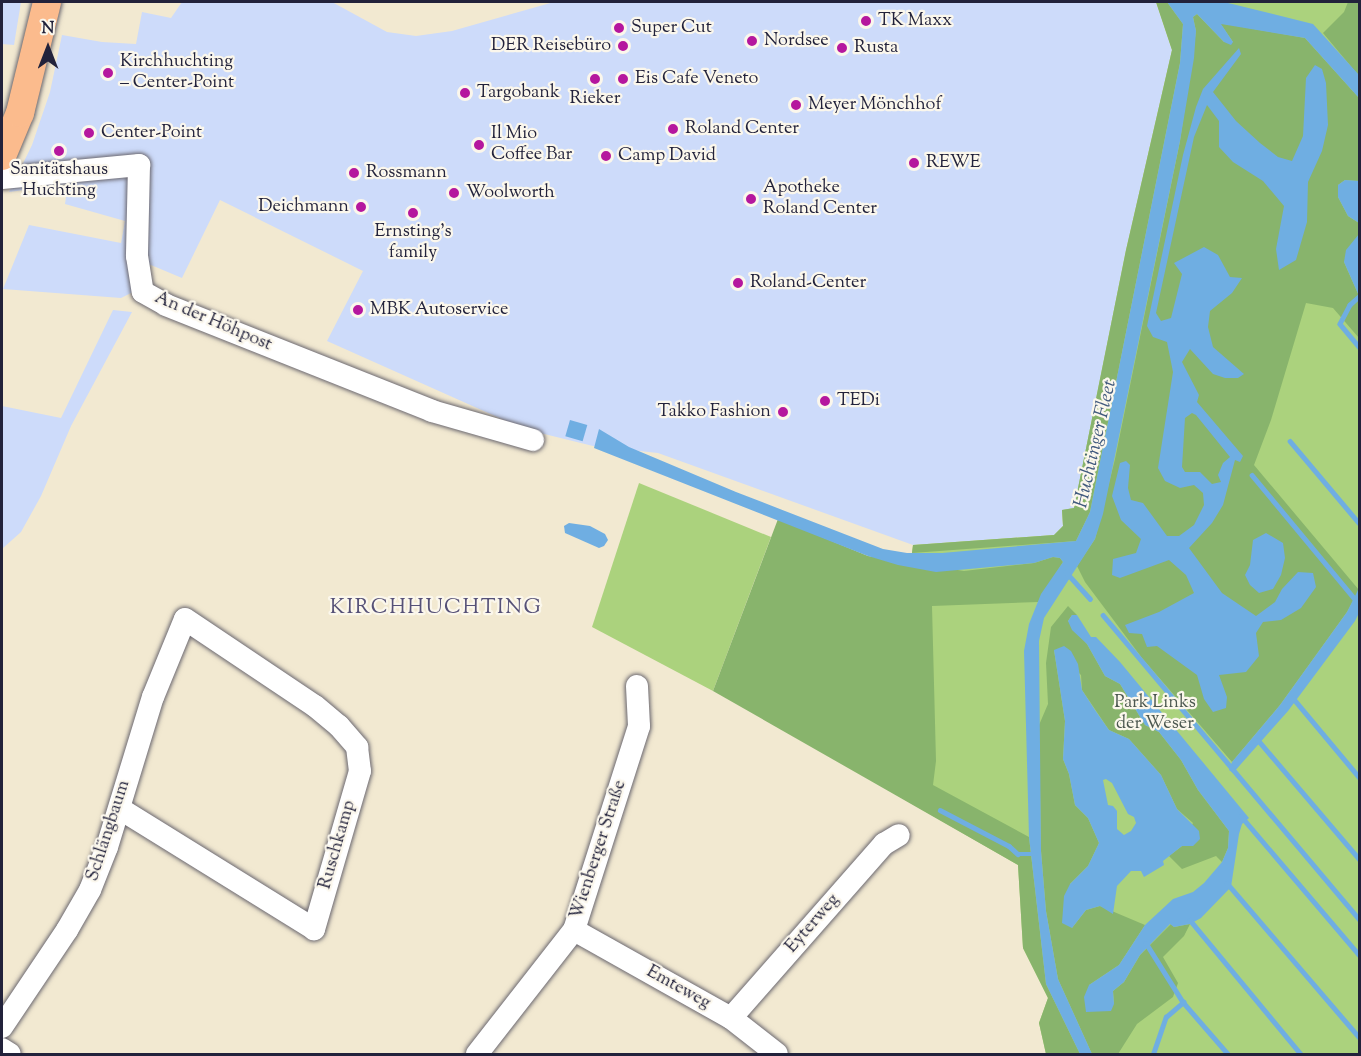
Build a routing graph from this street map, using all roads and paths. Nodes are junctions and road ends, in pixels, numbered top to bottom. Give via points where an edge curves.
1 (47, 2) edge
2 (2, 156) edge
3 (2, 178) edge
4 (533, 440) dead end
5 (185, 619) joint
6 (637, 686) dead end
7 (120, 808) junction
8 (899, 835) dead end
9 (574, 930) junction
10 (731, 1018) junction
11 (2, 1027) edge
12 (2, 1049) edge
13 (10, 1054) edge
14 (477, 1054) edge
15 (777, 1054) edge

1 - 2 main road via 23,103
3 - 4 street, An der Höhpost via 140,165 137,256 143,292 166,305 432,411
5 - 7 street, Schlängbaum via 153,697
5 - 7 street, Ruschkamp via 315,706 357,747 360,771 314,929
6 - 9 street, Wienberger Straße via 639,726
7 - 11 street, Schlängbaum via 90,890
8 - 10 street, Eyterweg via 884,844
9 - 10 street, Emteweg
9 - 14 street, Wienberger Straße
10 - 15 street, Emteweg
12 - 13 street

